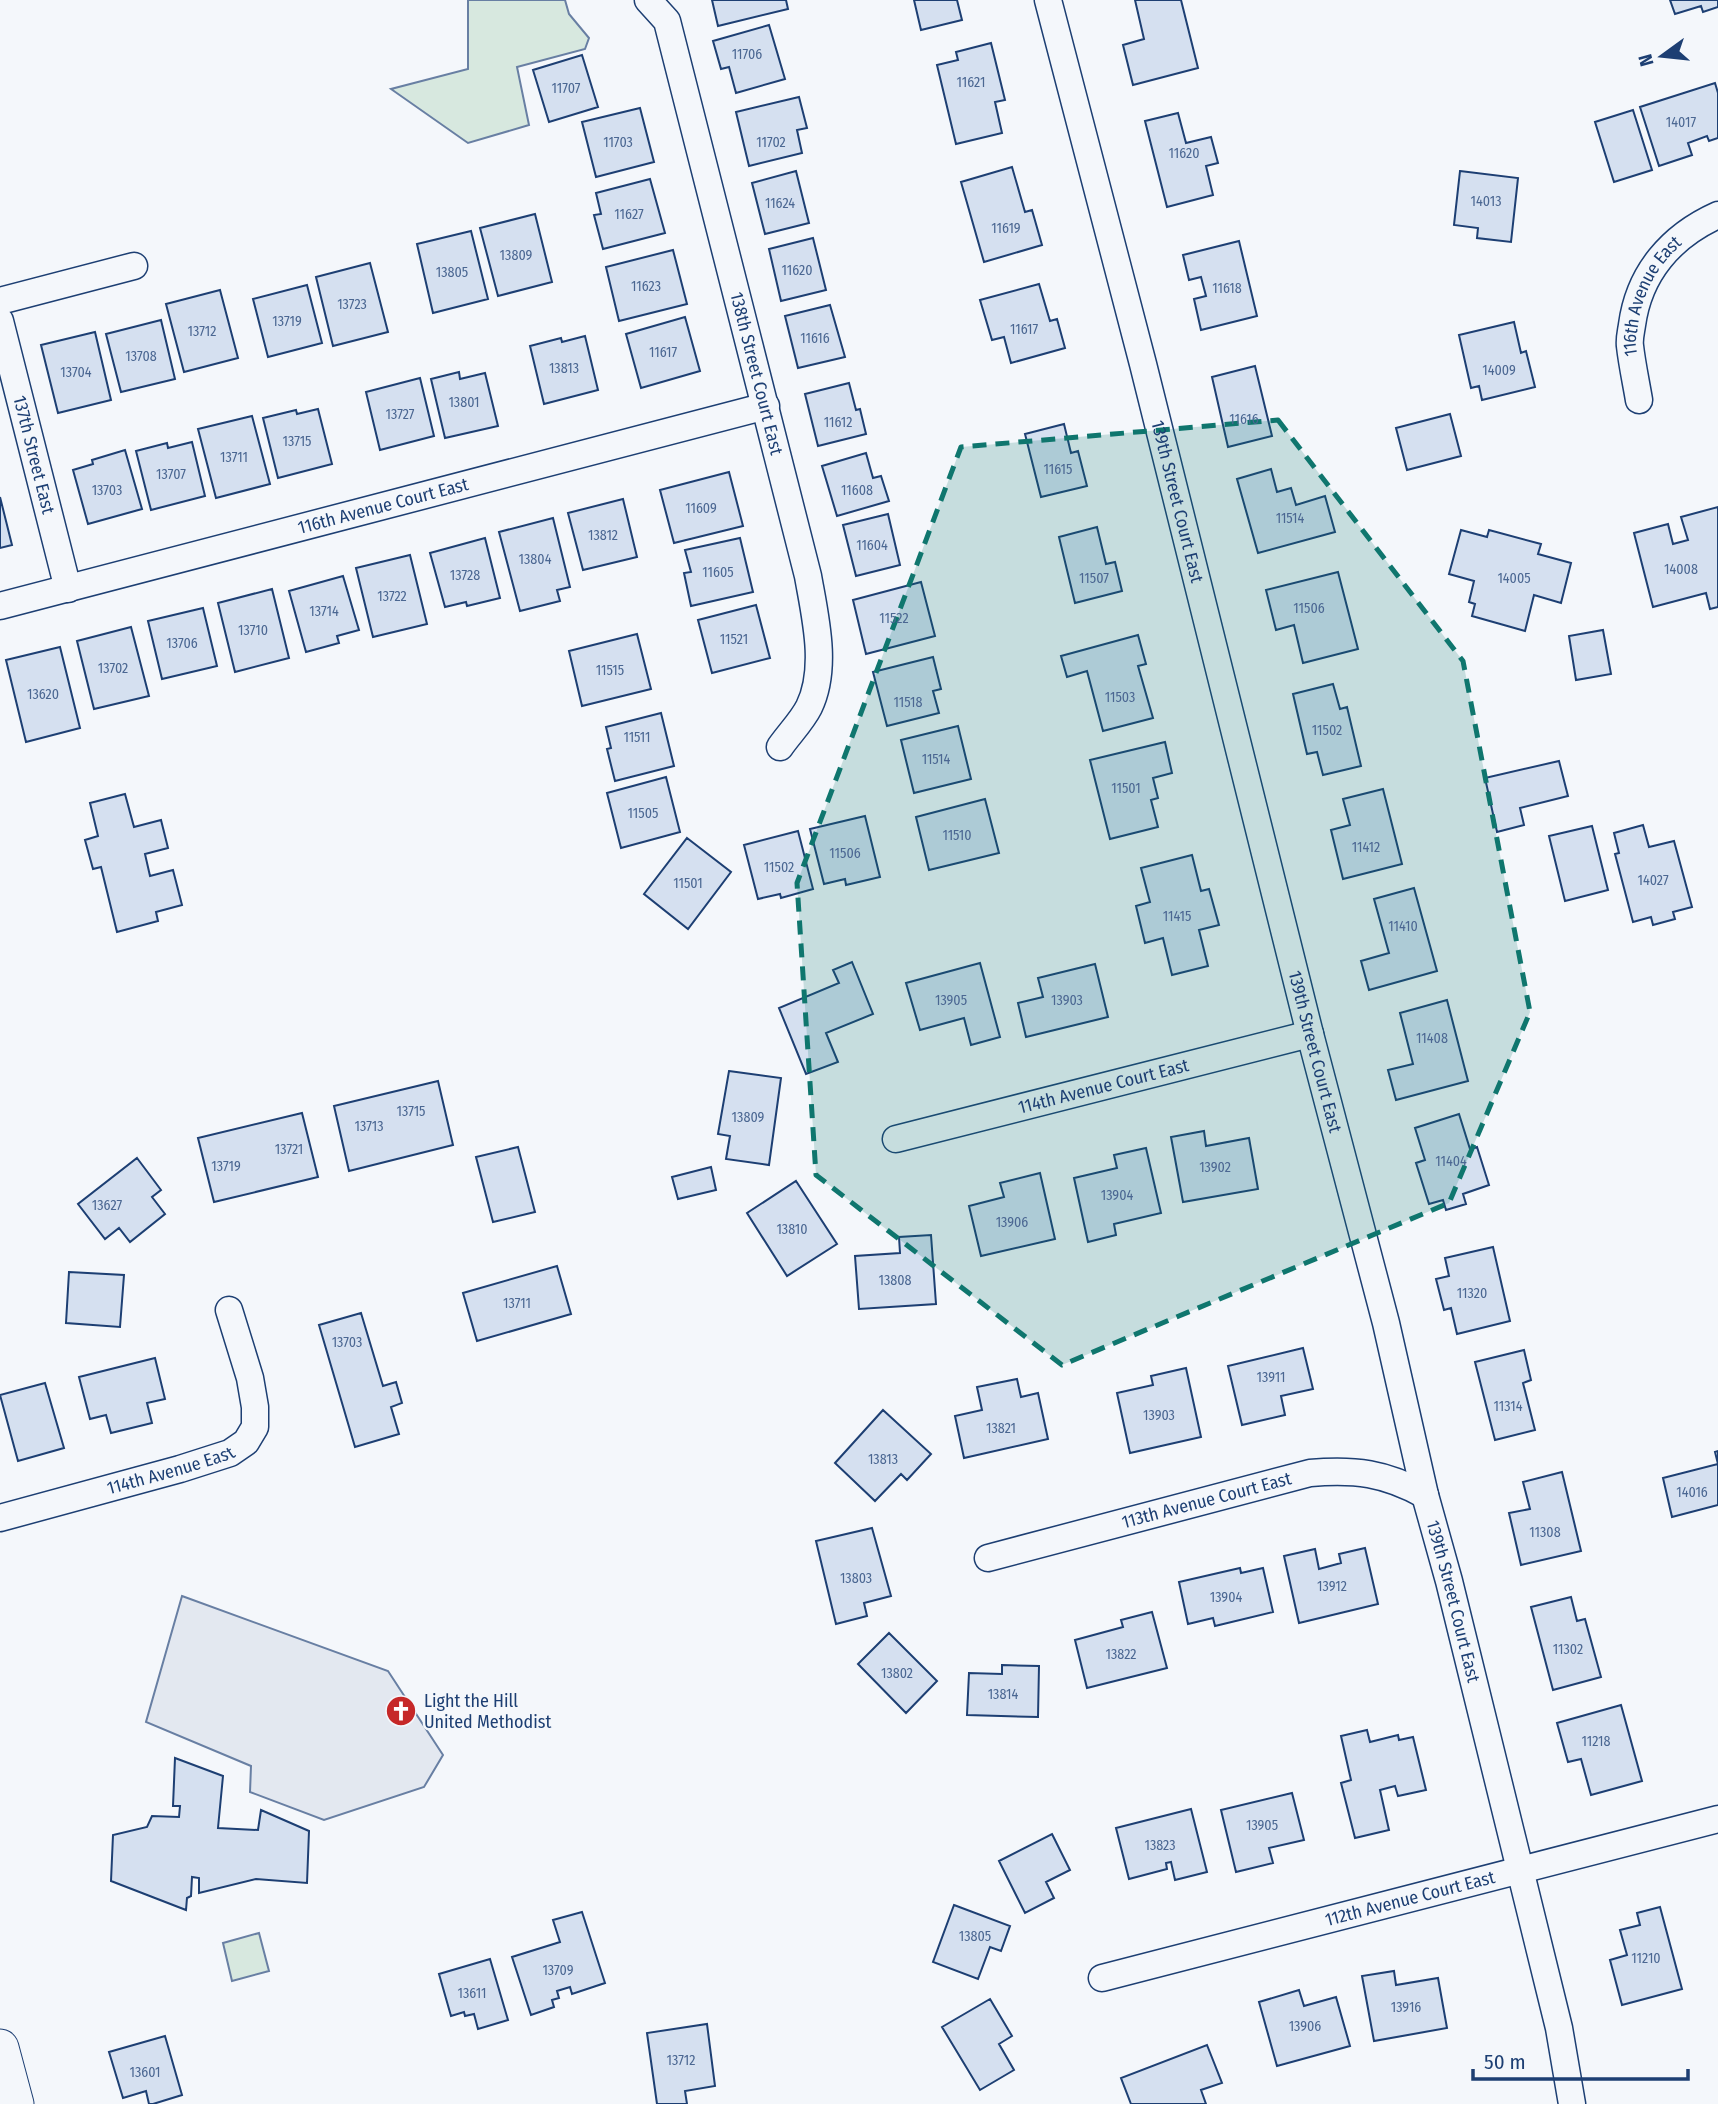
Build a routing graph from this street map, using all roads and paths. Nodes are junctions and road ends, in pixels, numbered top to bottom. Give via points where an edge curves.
1 (648, 0) edge
2 (1048, 0) edge
3 (1718, 215) edge
4 (134, 266) dead end
5 (0, 301) edge
6 (0, 321) edge
7 (1639, 400) dead end
8 (766, 406) junction
9 (68, 589) junction
10 (0, 606) edge
11 (779, 747) dead end
12 (1310, 1034) junction
13 (897, 1139) dead end
14 (229, 1310) dead end
15 (1425, 1495) junction
16 (0, 1518) edge
17 (988, 1558) dead end
18 (1718, 1819) edge
19 (1520, 1870) junction
20 (1102, 1978) dead end
21 (0, 2048) edge
22 (15, 2104) edge
23 (1572, 2104) edge

1 - 8 street, 138th Street Court East via 667,22
2 - 12 street, 139th Street Court East
3 - 7 street, 116th Avenue East via 1671,246 1649,273 1635,301 1630,344
4 - 5 street
6 - 9 street, 137th Street East
8 - 9 street, 116th Avenue Court East
8 - 11 street, 138th Street Court East via 808,576 818,670 809,706
9 - 10 street, 116th Avenue Court East
12 - 13 street, 114th Avenue Court East
12 - 15 street, 139th Street Court East
14 - 16 street, 114th Avenue East via 255,1407 254,1427 246,1442 230,1453 180,1469
15 - 17 street, 113th Avenue Court East via 1397,1480 1361,1473 1310,1473
15 - 19 street, 139th Street Court East
18 - 19 street, 112th Avenue Court East
19 - 20 street, 112th Avenue Court East
19 - 23 street, 139th Street Court East via 1559,2028
21 - 22 street

